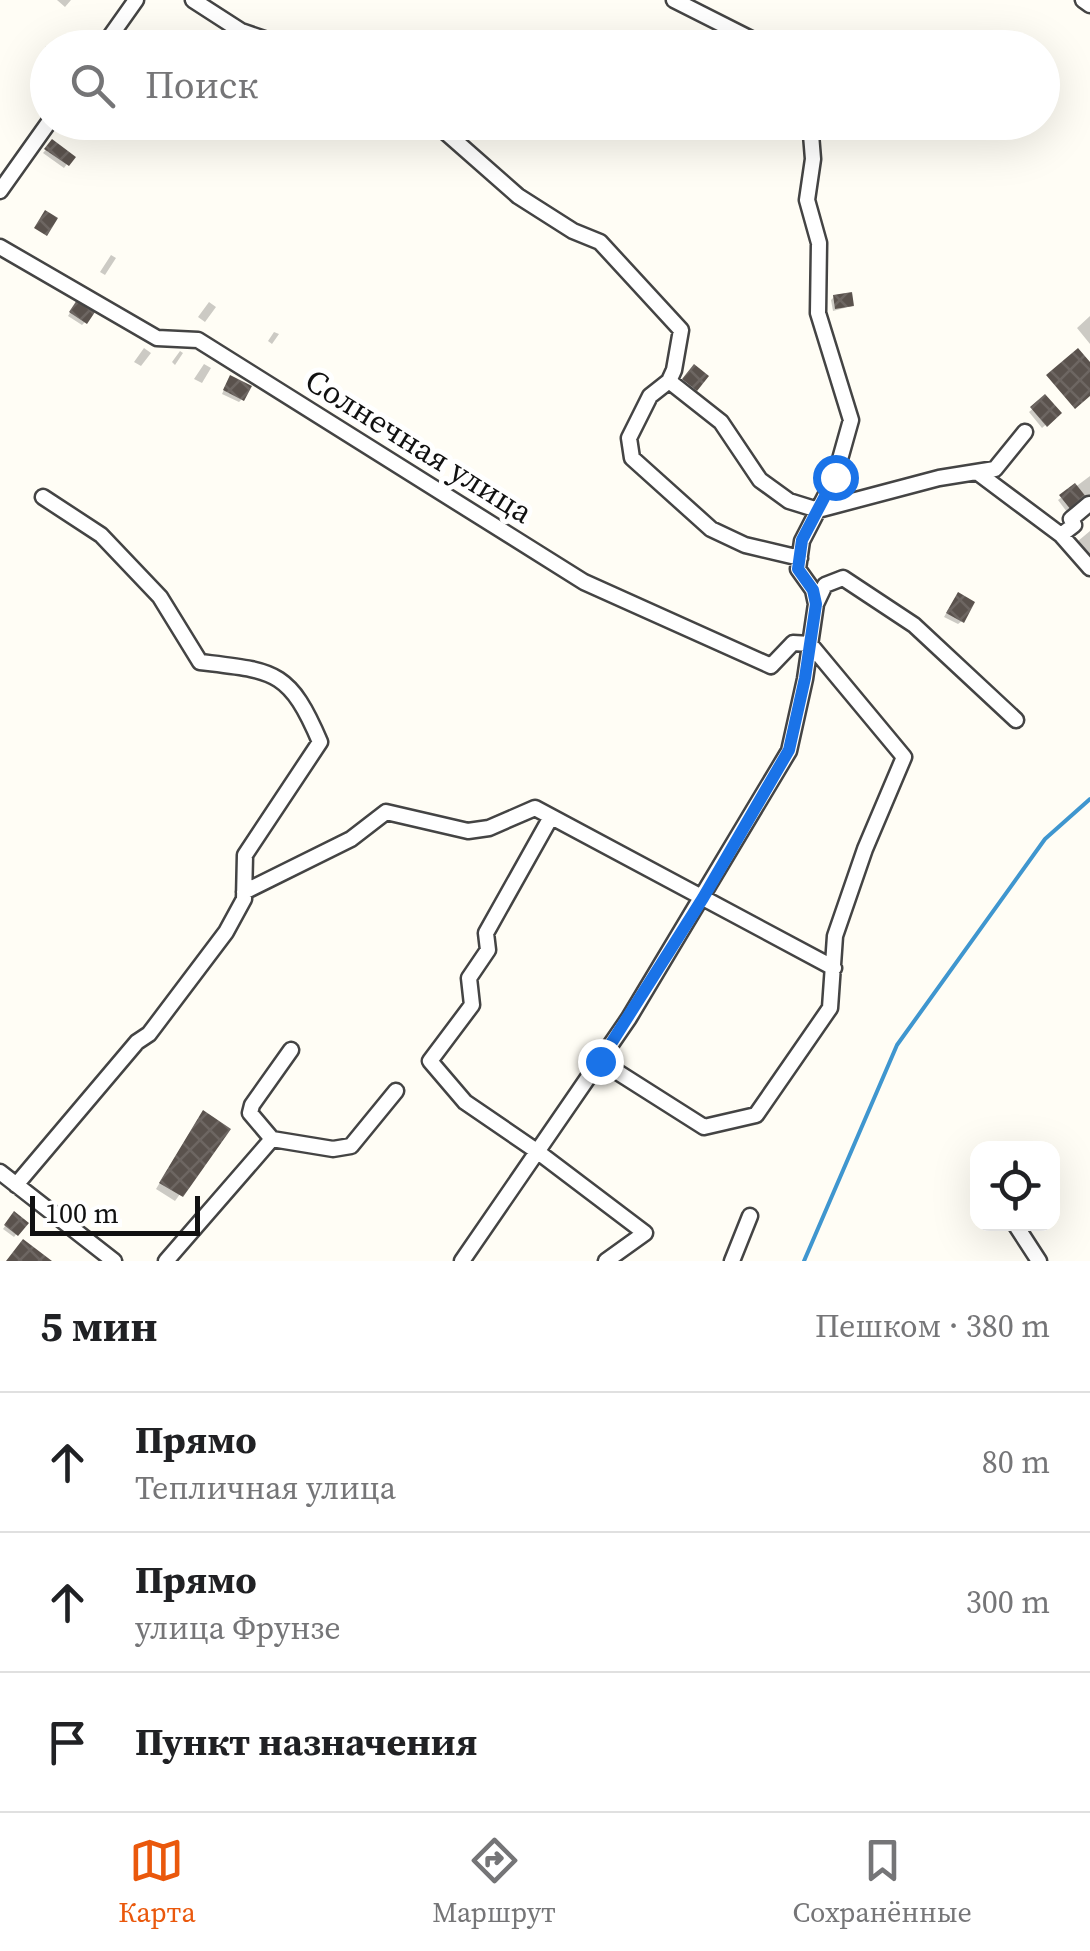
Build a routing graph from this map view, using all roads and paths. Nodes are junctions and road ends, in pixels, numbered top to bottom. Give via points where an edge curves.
1 (136, 0) edge
2 (193, 0) edge
3 (674, 0) edge
4 (1083, 0) edge
5 (1090, 5) edge
6 (115, 30) edge
7 (239, 30) edge
8 (733, 30) edge
9 (36, 140) edge
10 (454, 140) edge
11 (811, 140) edge
12 (0, 191) edge
13 (0, 247) edge
14 (668, 381) junction
15 (1025, 432) dead end
16 (978, 473) junction
17 (43, 497) dead end
18 (1089, 504) edge
19 (818, 510) junction
20 (1061, 535) junction
21 (800, 558) junction
22 (1090, 568) edge
23 (816, 604) junction
24 (810, 644) junction
25 (1016, 720) dead end
26 (550, 817) junction
27 (244, 892) junction
28 (703, 898) junction
29 (834, 968) junction
30 (291, 1050) dead end
31 (600, 1061) junction
32 (396, 1091) dead end
33 (272, 1140) junction
34 (538, 1152) junction
35 (0, 1172) edge
36 (16, 1185) junction
37 (750, 1216) dead end
38 (1020, 1231) edge
39 (114, 1261) edge
40 (166, 1261) edge
41 (462, 1261) edge
42 (606, 1261) edge
43 (732, 1261) edge
44 (1039, 1261) edge

1 - 6 street
2 - 7 street
3 - 8 street
4 - 5 street
9 - 12 street
10 - 14 street via 518,196 600,242 681,330
11 - 19 street via 807,200 819,242 818,313 852,420
13 - 24 street, Солнечная улица via 157,338 198,340 584,582 771,666 793,643
14 - 19 street via 721,422 760,480 789,502
14 - 21 street via 650,396 630,438 632,458 711,529
15 - 16 street via 995,469
16 - 19 street
16 - 20 street
17 - 27 street via 101,535 125,560 160,597 200,662 267,670 303,702 320,742 244,855
18 - 20 street
19 - 21 street
20 - 22 street
21 - 23 street via 798,569
23 - 24 street
23 - 25 street via 826,585 843,578 914,624
24 - 28 street via 789,750
24 - 29 street via 904,757 835,936
26 - 27 street via 535,808 468,831 386,812 351,839
26 - 28 street
26 - 34 street via 486,933 488,950 470,978 472,1005 430,1061 464,1102
27 - 36 street via 226,932 149,1034
28 - 29 street
28 - 31 street
29 - 31 street via 830,1008 756,1115 704,1126
30 - 33 street via 250,1113
31 - 34 street
32 - 33 street via 351,1146
33 - 40 street
34 - 41 street
34 - 42 street via 645,1233
35 - 36 street
36 - 39 street
37 - 43 street
38 - 44 street

